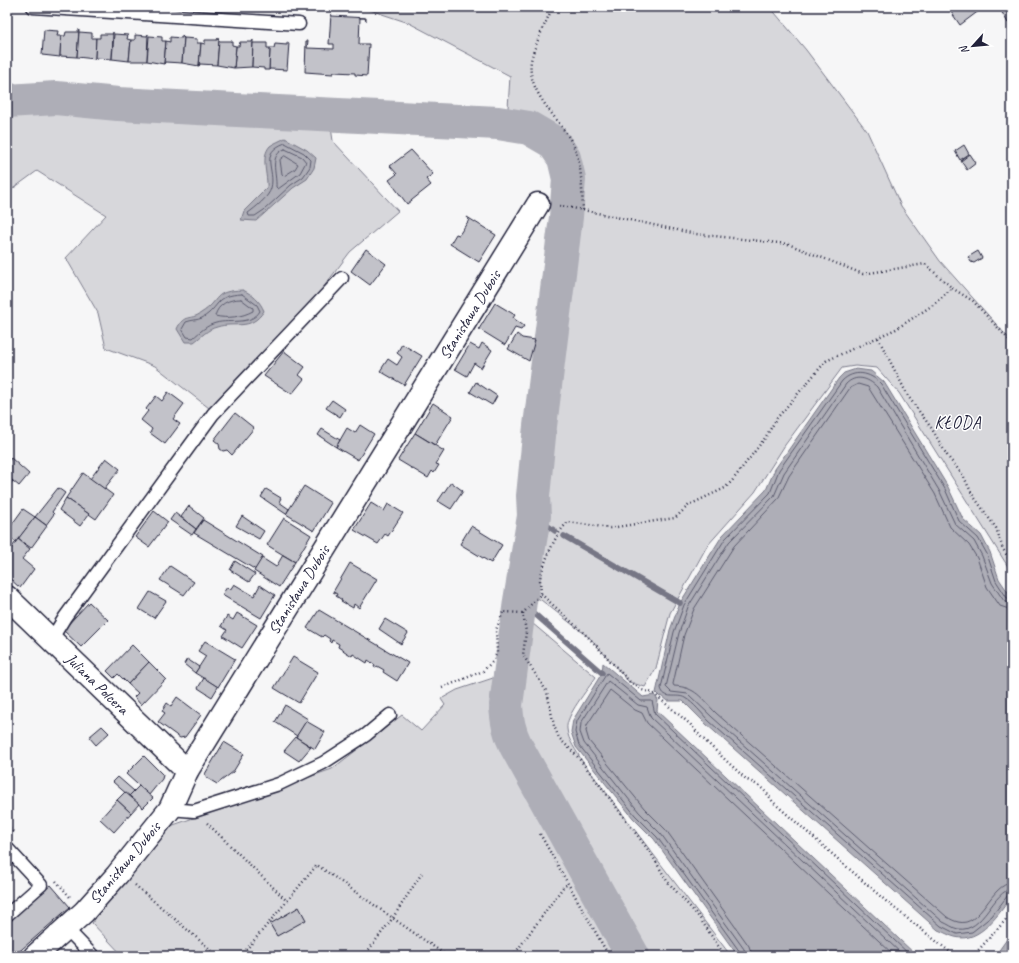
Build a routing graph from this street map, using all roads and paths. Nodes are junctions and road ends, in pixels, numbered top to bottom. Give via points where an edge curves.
1 (33, 7) edge
2 (553, 7) edge
3 (299, 24) dead end
4 (546, 204) joint
5 (581, 210) junction
6 (342, 278) dead end
7 (952, 288) junction
8 (878, 338) junction
9 (1012, 343) edge
10 (1012, 564) edge
11 (541, 594) junction
12 (7, 597) edge
13 (523, 613) junction
14 (51, 640) junction
15 (442, 688) dead end
16 (390, 715) dead end
17 (188, 771) junction
18 (170, 808) junction
19 (194, 811) junction
20 (540, 834) dead end
21 (7, 848) edge
22 (422, 873) dead end
23 (117, 875) junction
24 (569, 884) junction
25 (286, 901) junction
26 (1012, 913) edge
27 (7, 915) edge
28 (392, 919) junction
29 (66, 928) junction
30 (35, 956) edge
31 (93, 956) edge
32 (218, 956) edge
33 (240, 956) edge
34 (364, 956) edge
35 (447, 956) edge
36 (513, 956) edge
37 (609, 956) edge
38 (725, 956) edge
39 (955, 956) edge
40 (973, 956) edge

1 - 3 lane
2 - 5 path via 531,61 532,81 576,152 580,169
4 - 5 path
4 - 17 street, Stanisława Dubois
5 - 7 path via 696,234 788,244 863,274 925,264
6 - 14 lane via 213,414 65,617
7 - 8 path via 933,304
7 - 9 path via 973,301
8 - 10 path via 908,396 996,528 1003,549
8 - 11 path via 826,361 777,418 732,481 725,488 689,505 675,518 610,528 568,522 562,527 540,577
11 - 13 path
11 - 39 path via 589,638 630,682 642,690 653,693 690,724 701,738 748,780 766,790 773,802 888,903
12 - 14 street, Juliana Polcera
13 - 15 path via 503,612 496,630 497,653 483,671
13 - 38 path via 526,632 523,655 547,692 559,738 602,788 652,854 667,881 699,917
14 - 17 street, Juliana Polcera
16 - 19 lane via 366,735 323,763 279,784
17 - 18 street, Stanisława Dubois
18 - 19 lane
18 - 23 street, Stanisława Dubois
19 - 25 path
20 - 24 path
21 - 27 lane via 41,885
22 - 28 path
23 - 29 street, Stanisława Dubois
23 - 32 path via 134,884
24 - 36 path via 564,886
24 - 37 path
25 - 28 path via 317,865
25 - 33 path
26 - 40 path
28 - 34 path
28 - 35 path
29 - 30 street, Stanisława Dubois
29 - 31 lane

